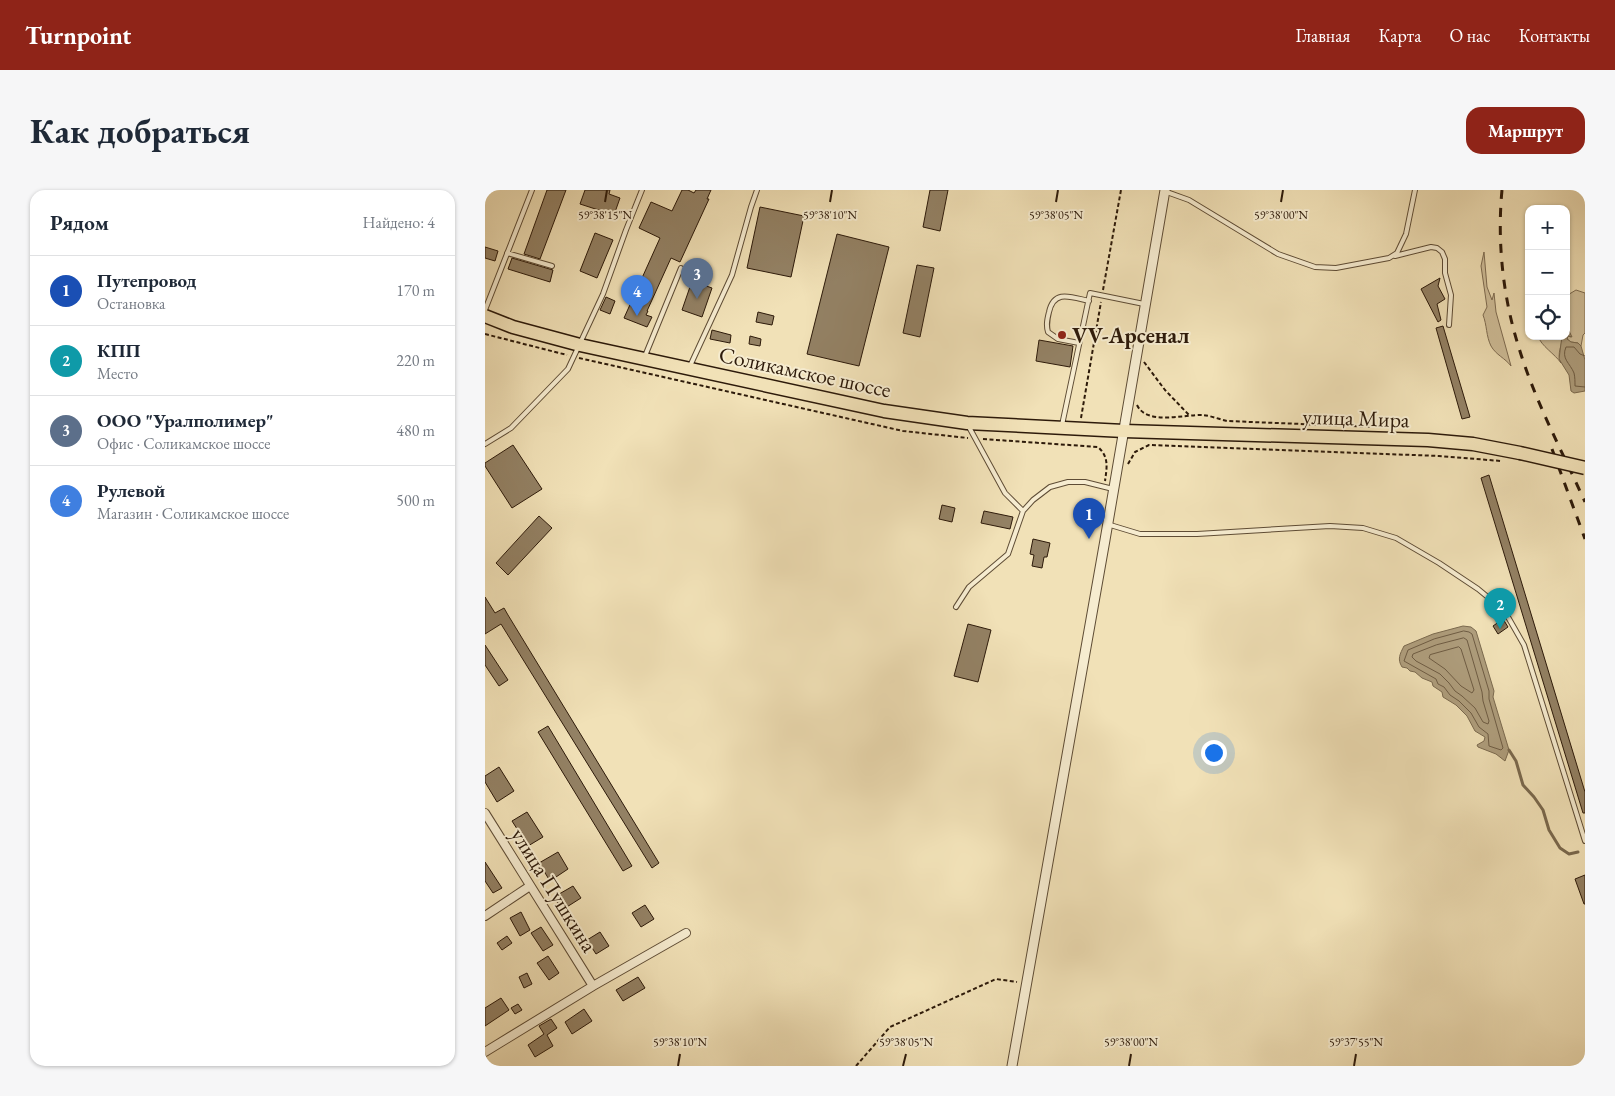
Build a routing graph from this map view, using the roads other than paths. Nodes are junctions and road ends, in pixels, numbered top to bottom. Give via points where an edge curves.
1 (532, 190) edge
2 (642, 190) edge
3 (757, 190) edge
4 (1164, 190) edge
5 (1415, 190) edge
6 (507, 253) junction
7 (1393, 256) junction
8 (551, 266) dead end
9 (681, 268) dead end
10 (1089, 301) junction
11 (1144, 304) junction
12 (485, 310) edge
13 (485, 316) edge
14 (1449, 325) dead end
15 (1079, 343) junction
16 (579, 345) junction
17 (644, 358) junction
18 (690, 368) junction
19 (967, 423) junction
20 (1061, 427) junction
21 (1124, 430) junction
22 (485, 444) edge
23 (1585, 468) edge
24 (1113, 489) junction
25 (1023, 511) junction
26 (1107, 524) junction
27 (956, 607) dead end
28 (485, 812) edge
29 (1585, 841) edge
30 (530, 886) junction
31 (485, 916) edge
32 (686, 933) dead end
33 (593, 986) junction
34 (485, 1052) edge
35 (1012, 1066) edge

1 - 6 lane
2 - 16 lane via 603,294
3 - 18 lane via 732,276
4 - 7 lane via 1189,200 1279,254 1309,266 1336,268
4 - 11 street
5 - 7 lane via 1405,239
6 - 8 lane
6 - 12 lane
7 - 14 lane via 1431,247 1442,252 1451,295
9 - 17 lane
10 - 11 lane via 1090,293
10 - 15 lane
10 - 15 lane via 1064,296 1055,299 1046,324 1048,332 1058,339
11 - 21 street
13 - 16 highway, Соликамское шоссе
15 - 20 lane
16 - 17 highway, Соликамское шоссе
16 - 22 lane via 568,369 511,428
17 - 18 highway, Соликамское шоссе
18 - 19 highway, Соликамское шоссе via 884,411
19 - 20 highway, Соликамское шоссе
19 - 25 lane via 1005,493
20 - 21 highway, Соликамское шоссе
21 - 23 highway, улица Мира, bridge via 1428,440 1473,444
21 - 24 street
24 - 25 lane via 1085,482 1068,482 1050,487
24 - 26 street
25 - 27 lane via 1008,554 969,587
26 - 29 lane via 1140,534 1330,526 1363,528 1396,538 1451,571 1495,603 1520,635
26 - 35 street
28 - 30 street, улица Пушкина
30 - 31 street
30 - 33 street, улица Пушкина
32 - 33 street
33 - 34 street

